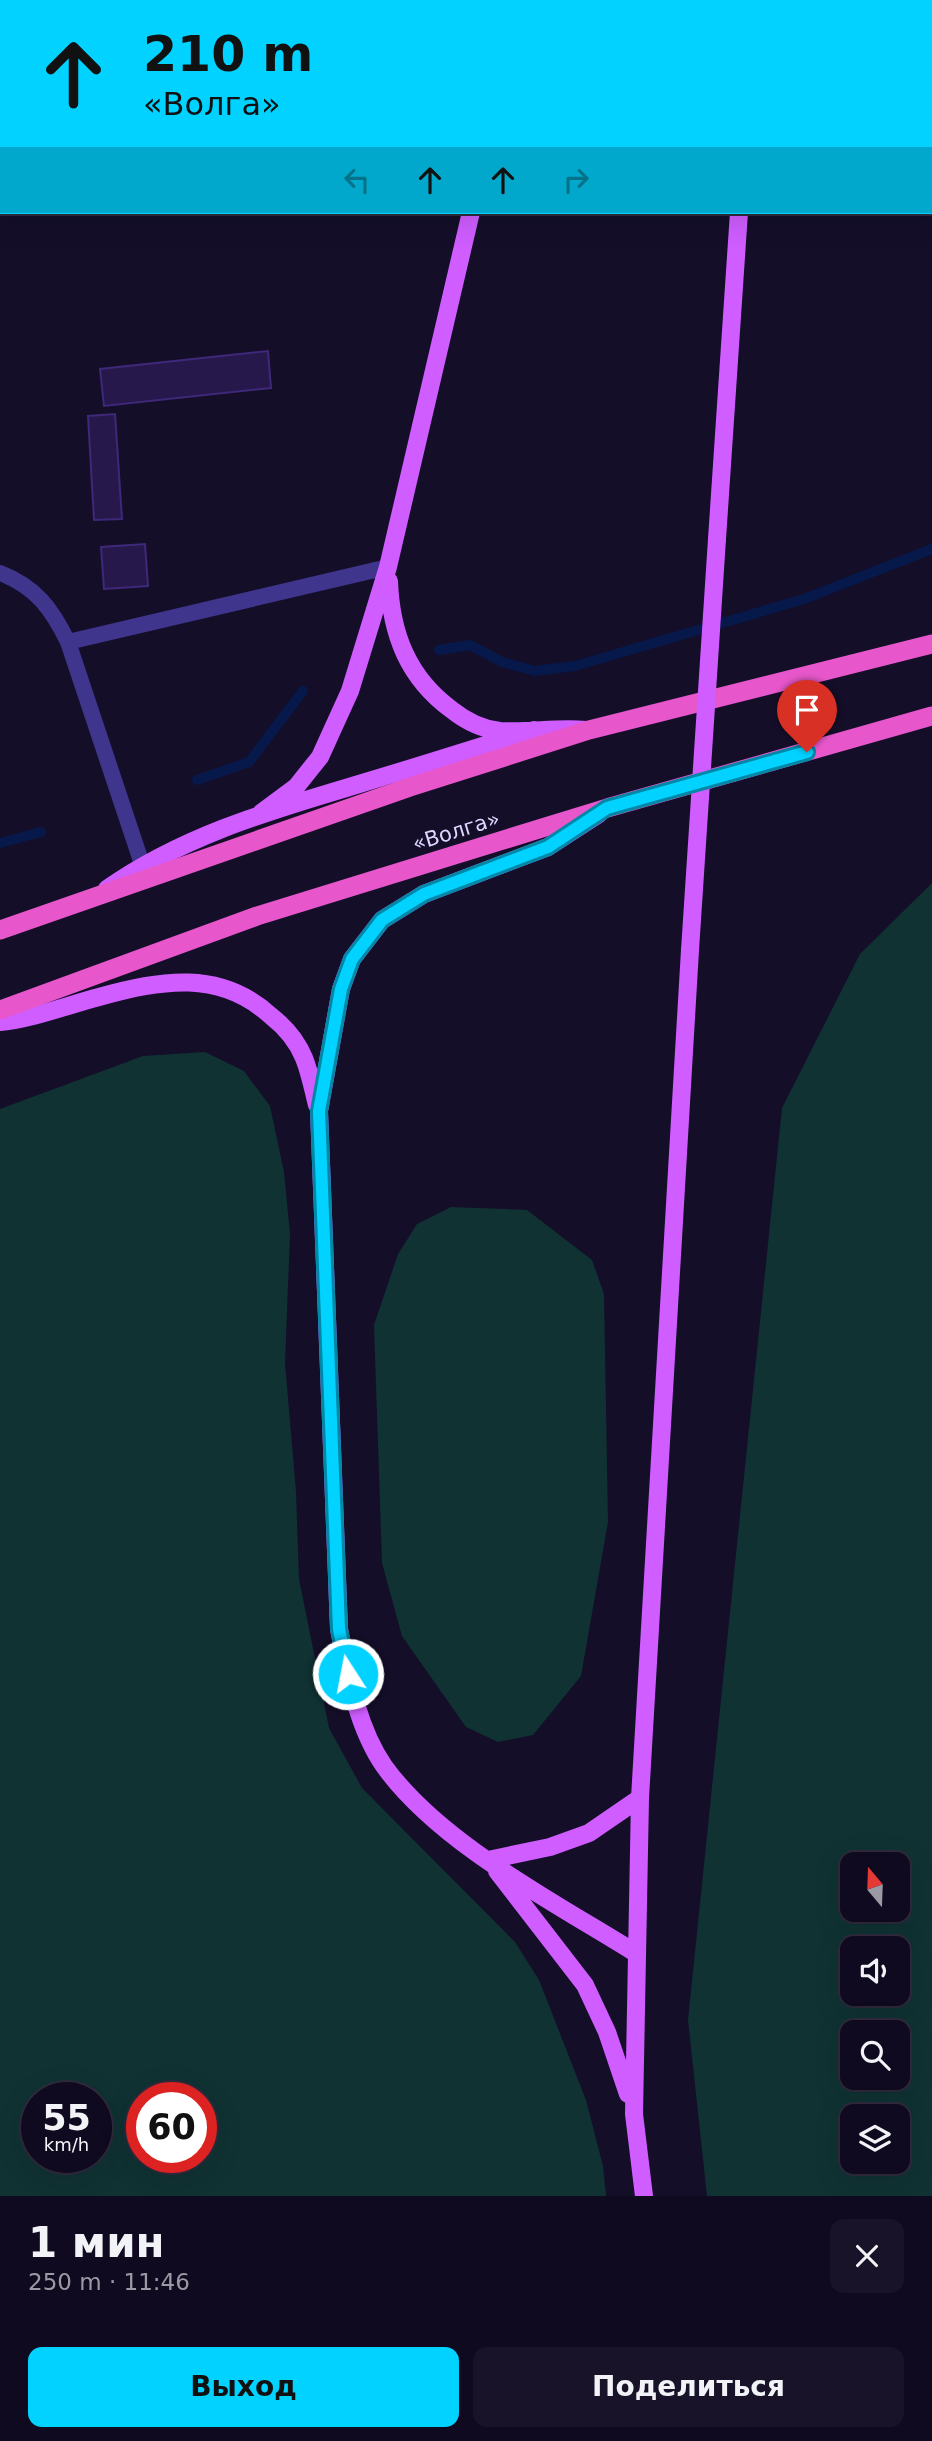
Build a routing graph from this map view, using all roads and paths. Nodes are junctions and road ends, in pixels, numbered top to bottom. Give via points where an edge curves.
1 (471, 214) edge
2 (739, 214) edge
3 (388, 567) junction
4 (0, 573) edge
5 (932, 637) edge
6 (68, 642) junction
7 (923, 647) edge
8 (932, 716) edge
9 (534, 730) junction
10 (589, 730) junction
11 (607, 808) junction
12 (261, 813) junction
13 (142, 864) junction
14 (101, 893) junction
15 (0, 930) edge
16 (0, 1010) edge
17 (0, 1022) edge
18 (319, 1111) junction
19 (640, 1798) junction
20 (488, 1860) junction
21 (636, 1954) junction
22 (634, 2114) junction
23 (644, 2196) edge

1 - 3 main road
2 - 19 main road, bridge
3 - 6 lane
3 - 9 main road via 397,636 410,668 424,686 472,725 499,731
3 - 12 main road via 350,691 320,757 296,787
4 - 6 lane via 21,582 54,612
5 - 7 main road
6 - 13 lane
7 - 10 highway
8 - 11 highway, «Волга»
9 - 10 main road
9 - 12 main road
10 - 14 highway
11 - 16 highway, «Волга» via 257,916
11 - 18 main road via 548,847 424,894 382,920 352,959 341,989
12 - 13 main road
13 - 14 main road
14 - 15 highway
17 - 18 main road via 30,1019 167,982 223,986 258,1004 296,1042
18 - 20 main road via 339,1629 348,1674 383,1764 435,1820
19 - 20 main road via 589,1833
19 - 21 main road
20 - 21 main road
20 - 22 main road via 584,1985 623,2074
21 - 22 main road
22 - 23 main road

